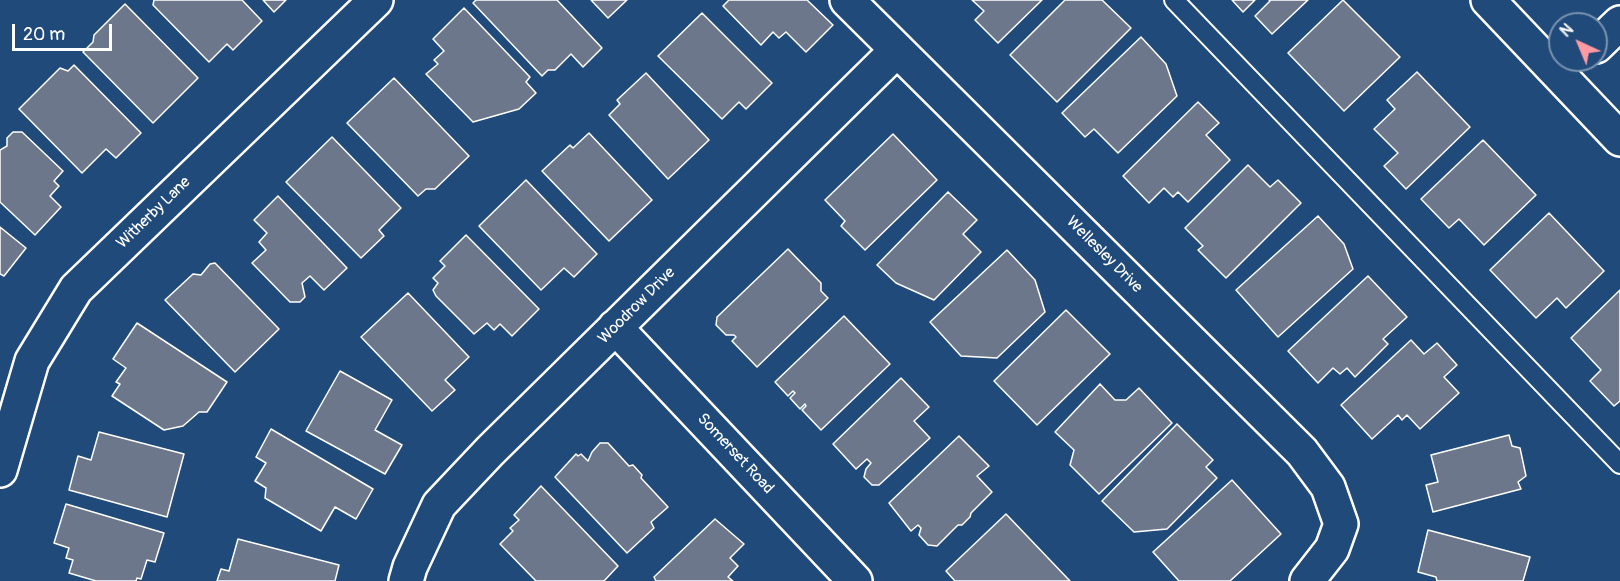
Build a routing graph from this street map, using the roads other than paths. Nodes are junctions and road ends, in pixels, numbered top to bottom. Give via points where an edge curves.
1 (376, 0) edge
2 (847, 0) edge
3 (1174, 0) edge
4 (1488, 0) edge
5 (1620, 23) edge
6 (1608, 34) edge
7 (1548, 49) edge
8 (897, 50) junction
9 (1574, 72) edge
10 (1620, 139) edge
11 (615, 327) junction
12 (1620, 464) edge
13 (0, 470) edge
14 (406, 581) edge
15 (855, 581) edge
16 (1307, 581) edge

1 - 13 street, Witherby Lane via 76,289 32,361
2 - 8 street, Wellesley Drive
3 - 12 lane
4 - 7 street
5 - 6 street
8 - 11 street, Woodrow Drive
8 - 16 street, Wellesley Drive via 1302,452 1328,487 1341,524 1332,549
9 - 10 street
11 - 14 street, Woodrow Drive via 439,505
11 - 15 street, Somerset Road

